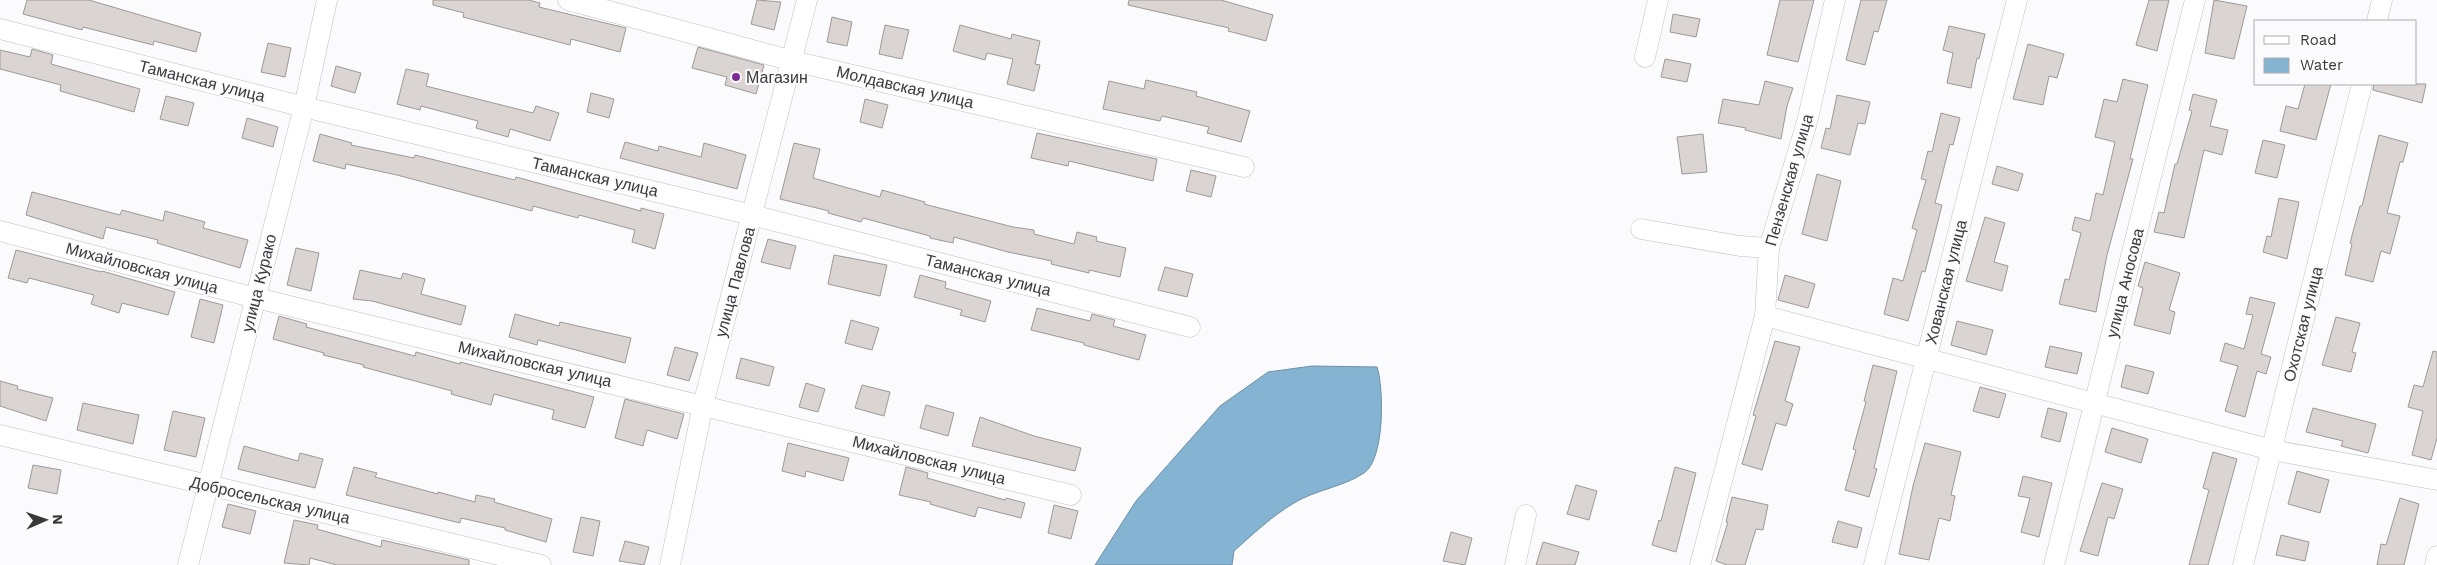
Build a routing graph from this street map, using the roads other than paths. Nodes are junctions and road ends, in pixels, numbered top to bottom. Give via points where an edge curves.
1 (327, 0) edge
2 (568, 0) edge
3 (807, 0) edge
4 (1658, 0) edge
5 (1835, 0) edge
6 (2017, 0) edge
7 (2195, 0) edge
8 (2382, 0) edge
9 (2377, 20) edge
10 (0, 29) edge
11 (1645, 57) dead end
12 (793, 61) junction
13 (2362, 85) edge
14 (304, 107) junction
15 (1244, 167) dead end
16 (752, 215) junction
17 (1641, 229) dead end
18 (0, 230) edge
19 (1769, 248) junction
20 (256, 298) junction
21 (1765, 316) junction
22 (1190, 327) dead end
23 (1926, 359) junction
24 (703, 404) junction
25 (2094, 404) junction
26 (0, 435) edge
27 (2272, 450) junction
28 (2437, 480) edge
29 (207, 485) junction
30 (1071, 495) dead end
31 (1526, 516) dead end
32 (2437, 556) edge
33 (188, 565) edge
34 (541, 565) edge
35 (670, 565) edge
36 (1515, 565) edge
37 (1700, 565) edge
38 (1874, 565) edge
39 (2054, 565) edge
40 (2243, 565) edge
41 (2435, 565) edge

1 - 14 street, улица Курако
2 - 12 street, Молдавская улица
3 - 12 street, улица Павлова
4 - 11 street
5 - 19 street, Пензенская улица via 1807,122
6 - 23 street, Хованская улица
7 - 25 street, улица Аносова
8 - 9 street
10 - 14 street, Таманская улица
12 - 15 street, Молдавская улица
12 - 16 street, улица Павлова
13 - 27 street, Охотская улица
14 - 16 street, Таманская улица
14 - 20 street, улица Курако
16 - 22 street, Таманская улица
16 - 24 street, улица Павлова
17 - 19 street
18 - 20 street, Михайловская улица
19 - 21 street, Пензенская улица
20 - 24 street, Михайловская улица
20 - 29 street, улица Курако
21 - 23 street
21 - 37 street, Пензенская улица
23 - 25 street
23 - 38 street, Хованская улица
24 - 30 street, Михайловская улица
24 - 35 street, улица Павлова
25 - 27 street
25 - 39 street, улица Аносова
26 - 29 street, Добросельская улица
27 - 28 street
27 - 40 street, Охотская улица
29 - 33 street, улица Курако
29 - 34 street, Добросельская улица
31 - 36 street
32 - 41 street

